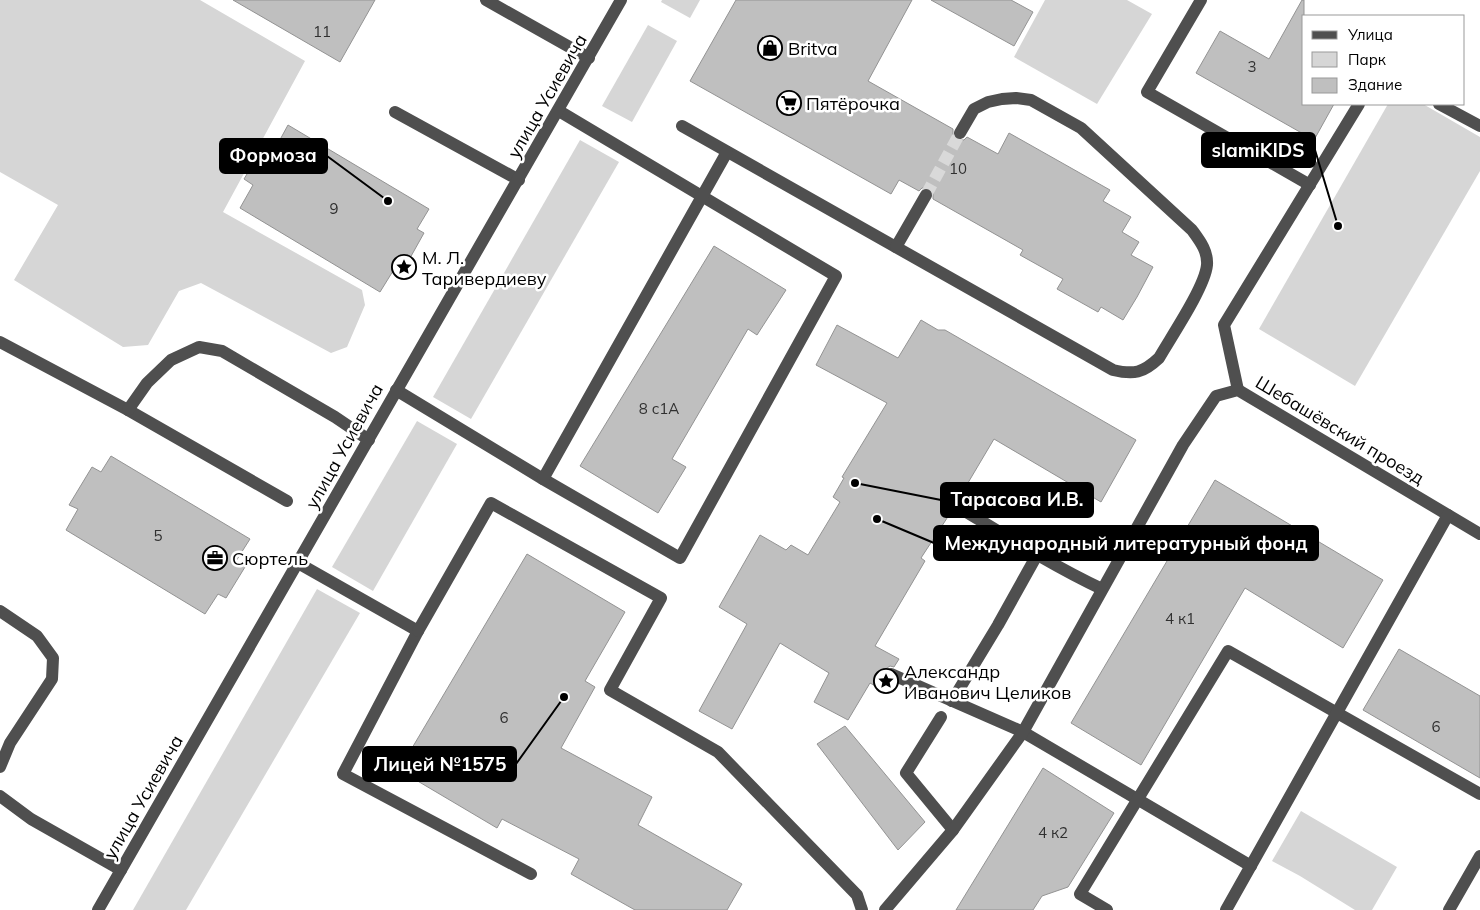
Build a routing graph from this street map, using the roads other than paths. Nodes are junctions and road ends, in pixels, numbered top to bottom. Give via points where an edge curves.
1 (486, 0) edge
2 (621, 0) edge
3 (1201, 0) edge
4 (589, 58) junction
5 (1358, 105) edge
6 (1441, 105) edge
7 (559, 111) junction
8 (396, 112) dead end
9 (682, 126) dead end
10 (1480, 126) edge
11 (960, 133) tunnel mouth
12 (728, 152) junction
13 (519, 180) junction
14 (1310, 185) junction
15 (926, 195) tunnel mouth
16 (702, 196) junction
17 (896, 247) junction
18 (0, 342) edge
19 (396, 390) junction
20 (1238, 390) junction
21 (128, 410) junction
22 (369, 440) junction
23 (543, 480) junction
24 (287, 500) dead end
25 (955, 505) dead end
26 (1448, 515) junction
27 (1480, 534) edge
28 (1037, 554) junction
29 (298, 563) junction
30 (1102, 589) junction
31 (0, 611) edge
32 (418, 631) junction
33 (891, 674) dead end
34 (952, 701) junction
35 (1337, 713) junction
36 (941, 717) dead end
37 (1023, 732) junction
38 (0, 767) edge
39 (1480, 794) edge
40 (0, 796) edge
41 (1137, 799) junction
42 (954, 830) junction
43 (1480, 856) edge
44 (1251, 866) junction
45 (121, 870) junction
46 (531, 874) dead end
47 (98, 910) edge
48 (862, 910) edge
49 (885, 910) edge
50 (1108, 910) edge
51 (1226, 910) edge
52 (1449, 910) edge

1 - 4 street
2 - 4 street, улица Усиевича
3 - 14 street via 1147,92
4 - 7 street, улица Усиевича
5 - 14 street
6 - 10 street
7 - 13 street, улица Усиевича
7 - 16 street
8 - 13 street
9 - 12 street
11 - 17 street via 974,109 988,102 1016,98 1031,100 1081,128 1201,242 1207,264 1204,280 1159,358 1150,367 1127,373 1114,370
12 - 16 street
12 - 17 street
13 - 19 street, улица Усиевича
14 - 20 street via 1224,325
15 - 17 street
16 - 23 street
16 - 23 street via 836,276 680,558
18 - 21 street
19 - 22 street, улица Усиевича
19 - 23 street
20 - 26 street, Шебашёвский проезд
20 - 30 street, Шебашёвский проезд via 1216,396 1183,445
21 - 22 street via 147,383 171,360 199,347 222,352
21 - 24 street
22 - 29 street, улица Усиевича
25 - 28 street
26 - 27 street, Шебашёвский проезд
26 - 35 street
28 - 30 street
28 - 34 street
29 - 32 street
29 - 45 street, улица Усиевича
30 - 37 street, Шебашёвский проезд
31 - 38 street via 37,636 53,658 52,680 10,743
32 - 46 street via 342,774
32 - 48 street via 491,503 662,598 610,690 718,752 857,896
33 - 34 street
34 - 37 street
35 - 39 street
35 - 41 street via 1228,651
35 - 44 street
36 - 42 street via 906,773
37 - 41 street
37 - 42 street, Шебашёвский проезд
40 - 45 street via 31,819
41 - 44 street
41 - 50 street via 1080,894
42 - 49 street, Шебашёвский проезд
43 - 52 street
44 - 51 street
45 - 47 street, улица Усиевича

